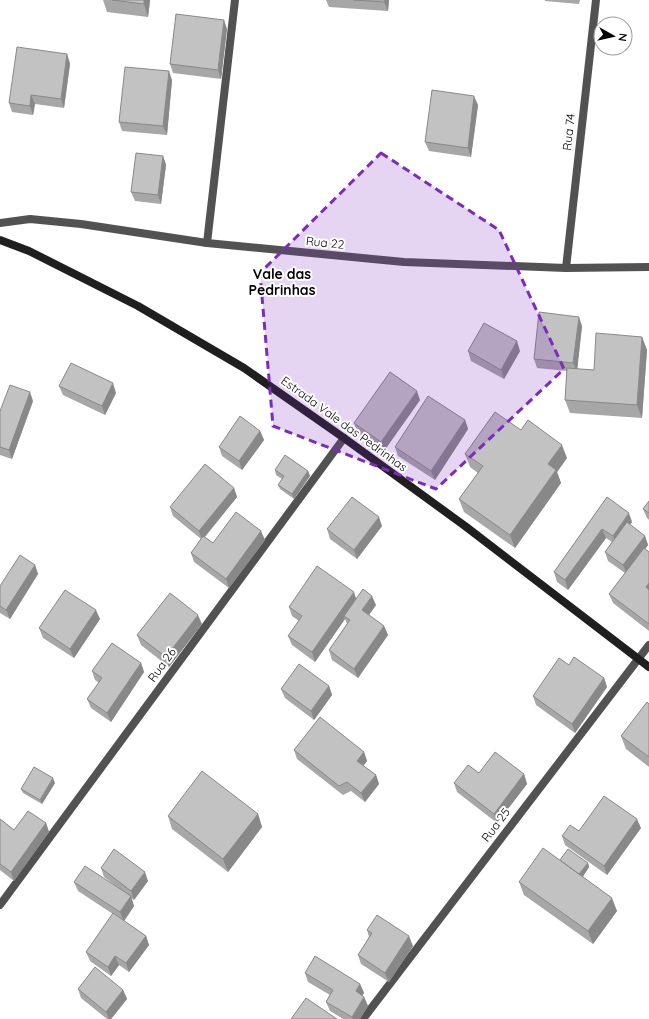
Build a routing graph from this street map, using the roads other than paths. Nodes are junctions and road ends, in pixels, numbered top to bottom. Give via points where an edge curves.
1 (235, 0) edge
2 (596, 0) edge
3 (0, 224) edge
4 (0, 240) edge
5 (207, 243) junction
6 (649, 267) edge
7 (566, 268) junction
8 (344, 438) junction
9 (649, 645) edge
10 (638, 659) junction
11 (649, 667) edge
12 (0, 905) edge
13 (363, 1019) edge

1 - 5 street
2 - 7 street, Rua 74
3 - 5 street, Rua 22 via 30,219 45,220
4 - 8 main road, Estrada Vale das Pedrinhas via 29,251 138,306 244,368
5 - 7 street, Rua 22 via 404,262
6 - 7 street, Rua 22
8 - 10 main road, Estrada Vale das Pedrinhas via 465,526
8 - 12 street, Rua 26
9 - 10 street, Rua 25
10 - 11 main road, Estrada Vale das Pedrinhas
10 - 13 street, Rua 25

